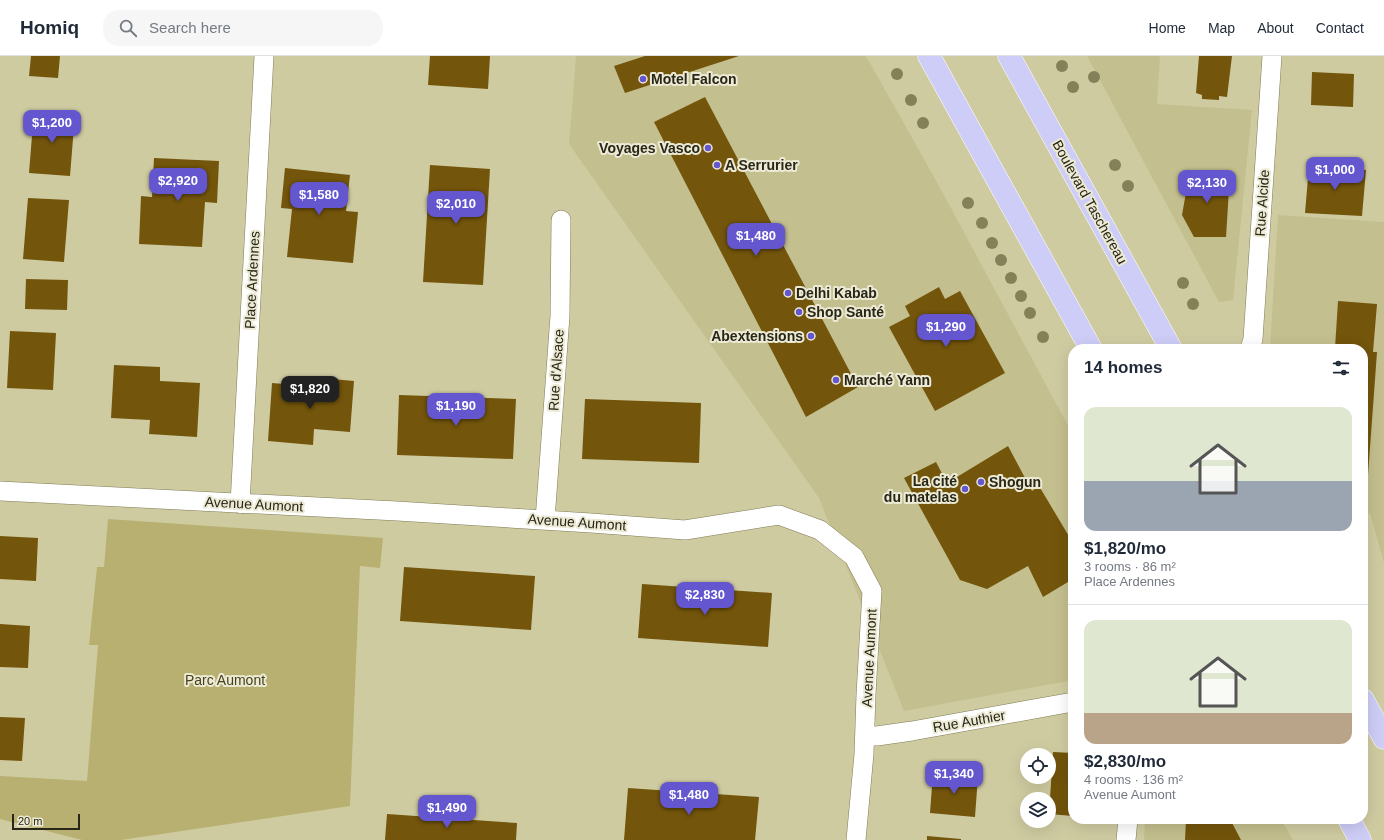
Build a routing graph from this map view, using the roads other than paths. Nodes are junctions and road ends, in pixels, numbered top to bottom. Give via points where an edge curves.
1 (264, 56) edge
2 (929, 56) edge
3 (1009, 56) edge
4 (1272, 56) edge
5 (561, 220) dead end
6 (1088, 344) edge
7 (1168, 344) edge
8 (1252, 344) edge
9 (0, 491) edge
10 (240, 504) junction
11 (544, 520) junction
12 (1068, 703) edge
13 (1368, 709) edge
14 (865, 736) junction
15 (1384, 738) edge
16 (1128, 824) edge
17 (1352, 824) edge
18 (856, 840) edge
19 (1126, 840) edge
20 (1360, 840) edge

1 - 10 street, Place Ardennes
2 - 6 main road
3 - 7 main road, Boulevard Taschereau
4 - 8 street, Rue Alcide
5 - 11 street, Rue d'Alsace via 560,316
9 - 10 street, Avenue Aumont
10 - 11 street, Avenue Aumont
11 - 14 street, Avenue Aumont via 685,530 779,515 820,530 854,557 872,591
12 - 14 street, Rue Authier via 912,731
13 - 15 main road
14 - 18 street, Avenue Aumont
16 - 19 street
17 - 20 main road

